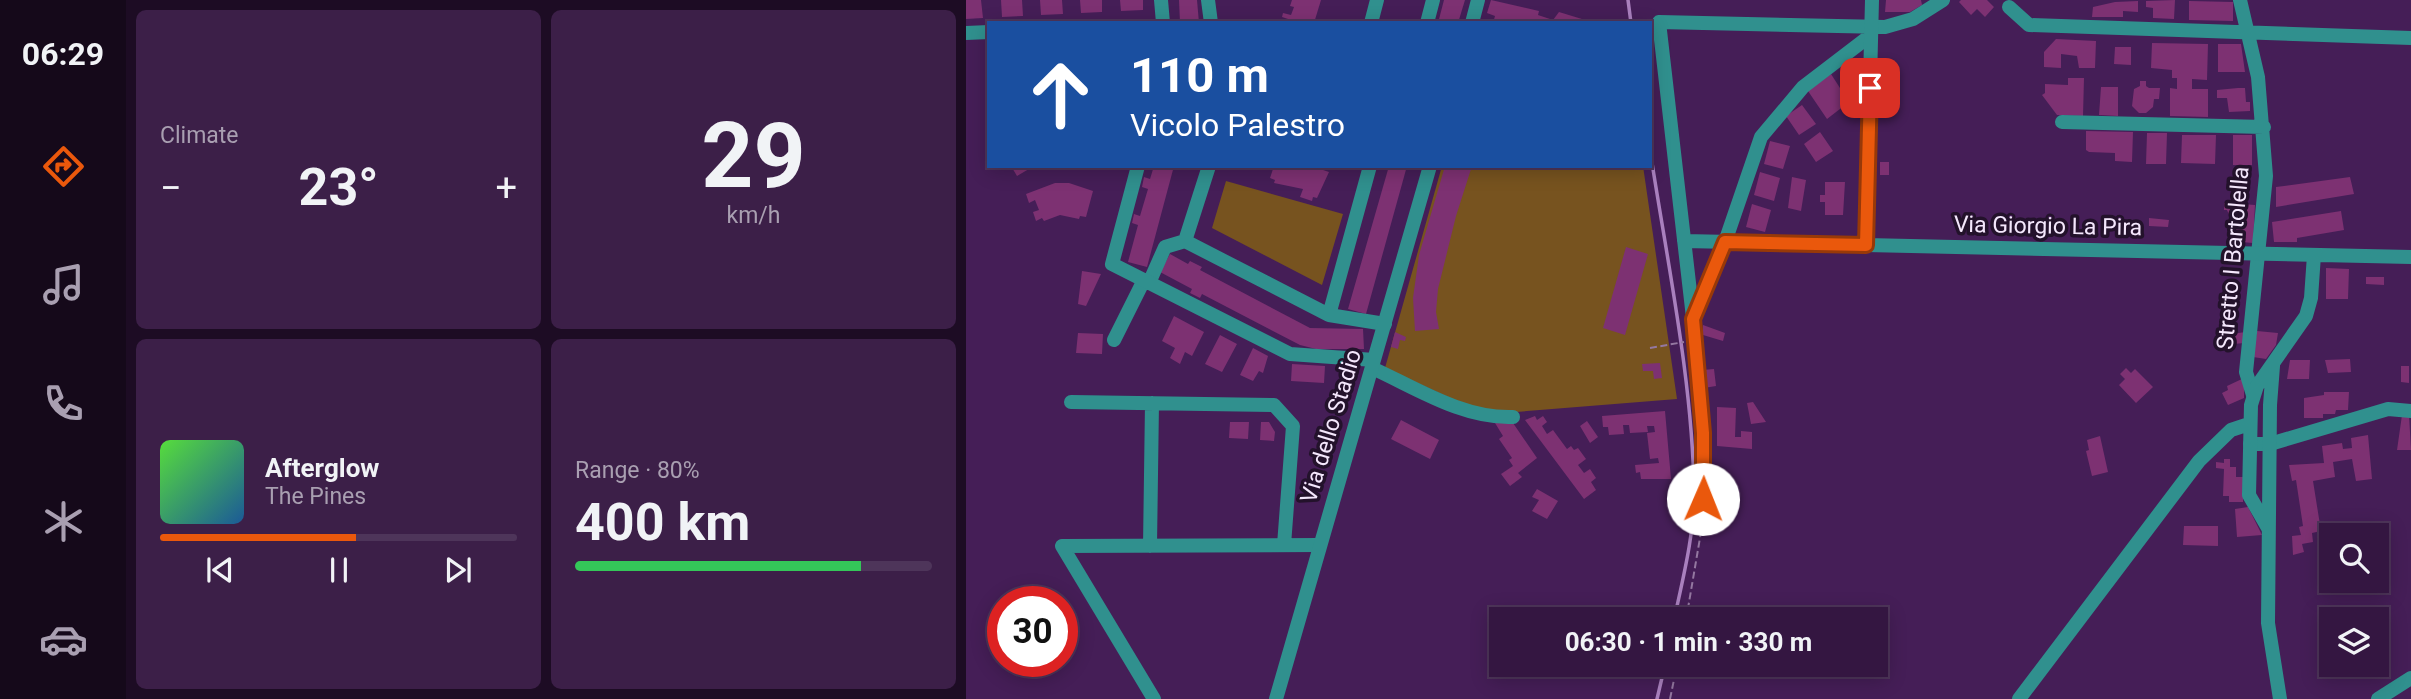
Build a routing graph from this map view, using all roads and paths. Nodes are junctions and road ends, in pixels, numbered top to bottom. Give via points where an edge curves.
1 (1161, 0) edge
2 (1208, 0) edge
3 (1377, 0) edge
4 (1433, 0) edge
5 (1478, 0) edge
6 (1872, 0) edge
7 (1943, 0) edge
8 (2240, 0) edge
9 (2009, 7) dead end
10 (1163, 21) edge
11 (1211, 21) edge
12 (1372, 21) edge
13 (1428, 21) edge
14 (1473, 21) edge
15 (1871, 31) junction
16 (987, 32) edge
17 (966, 33) edge
18 (2249, 33) junction
19 (2411, 38) edge
20 (2062, 122) dead end
21 (2263, 127) junction
22 (1137, 168) edge
23 (1208, 168) edge
24 (1365, 168) edge
25 (1429, 168) edge
26 (1185, 241) junction
27 (1684, 241) junction
28 (1725, 242) junction
29 (1866, 245) junction
30 (2259, 254) junction
31 (2314, 255) junction
32 (2411, 257) edge
33 (1146, 281) junction
34 (1329, 316) junction
35 (1693, 319) junction
36 (1385, 324) junction
37 (1114, 340) dead end
38 (1688, 341) dead end
39 (1650, 348) dead end
40 (1373, 364) junction
41 (2273, 366) junction
42 (2252, 400) junction
43 (1071, 402) dead end
44 (1152, 403) junction
45 (2270, 405) junction
46 (2411, 411) edge
47 (1513, 417) dead end
48 (2249, 425) junction
49 (2250, 444) junction
50 (2270, 444) junction
51 (1702, 520) joint
52 (2268, 528) junction
53 (1320, 541) junction
54 (1284, 545) junction
55 (1150, 546) junction
56 (1688, 607) edge
57 (1675, 677) edge
58 (2411, 678) edge
59 (1154, 699) edge
60 (1276, 699) edge
61 (1671, 699) edge
62 (2019, 699) edge
63 (2280, 699) edge
64 (2378, 699) edge

1 - 10 street
2 - 11 street
3 - 12 street
4 - 13 street
5 - 14 street
6 - 15 street
7 - 15 street via 1913,19
8 - 18 street, Stretto I Bartolella
9 - 18 street via 2029,24
15 - 27 street via 1659,22
15 - 28 street via 1802,87 1770,123 1753,154
15 - 29 street
16 - 17 street
18 - 19 street
18 - 21 street, Stretto I Bartolella
20 - 21 street
21 - 30 street, Stretto I Bartolella via 2266,176
22 - 33 street via 1112,264
23 - 26 street
24 - 34 street
25 - 36 street, Via dello Stadio
26 - 33 street via 1165,247
26 - 34 street
27 - 28 street, Via Giorgio La Pira
27 - 35 street
28 - 29 street, Via Giorgio La Pira
28 - 35 street
29 - 30 street, Via Giorgio La Pira
30 - 31 street, Via Giorgio La Pira
30 - 42 street, Stretto I Bartolella via 2246,372
31 - 32 street, Via Giorgio La Pira
31 - 41 street, Stretto I Bartolella via 2306,316
33 - 37 street
33 - 40 street via 1290,354
34 - 36 street
35 - 51 street via 1703,433
36 - 40 street, Via dello Stadio
38 - 39 path
40 - 47 street via 1469,412
40 - 53 street, Via dello Stadio
41 - 42 street, Stretto I Bartolella
41 - 45 street
42 - 45 street
42 - 48 street, Stretto I Bartolella
43 - 44 street
44 - 54 street via 1274,405 1293,426
44 - 55 street
45 - 50 street
46 - 50 street via 2388,409
48 - 49 street, Stretto I Bartolella
48 - 62 street via 2231,430 2199,461
49 - 50 street
49 - 52 street, Stretto I Bartolella via 2249,495
50 - 52 street
51 - 56 path
52 - 63 street via 2268,622
53 - 54 street
53 - 60 street, Via dello Stadio
54 - 55 street
55 - 59 street via 1062,546
57 - 61 path
58 - 64 street

